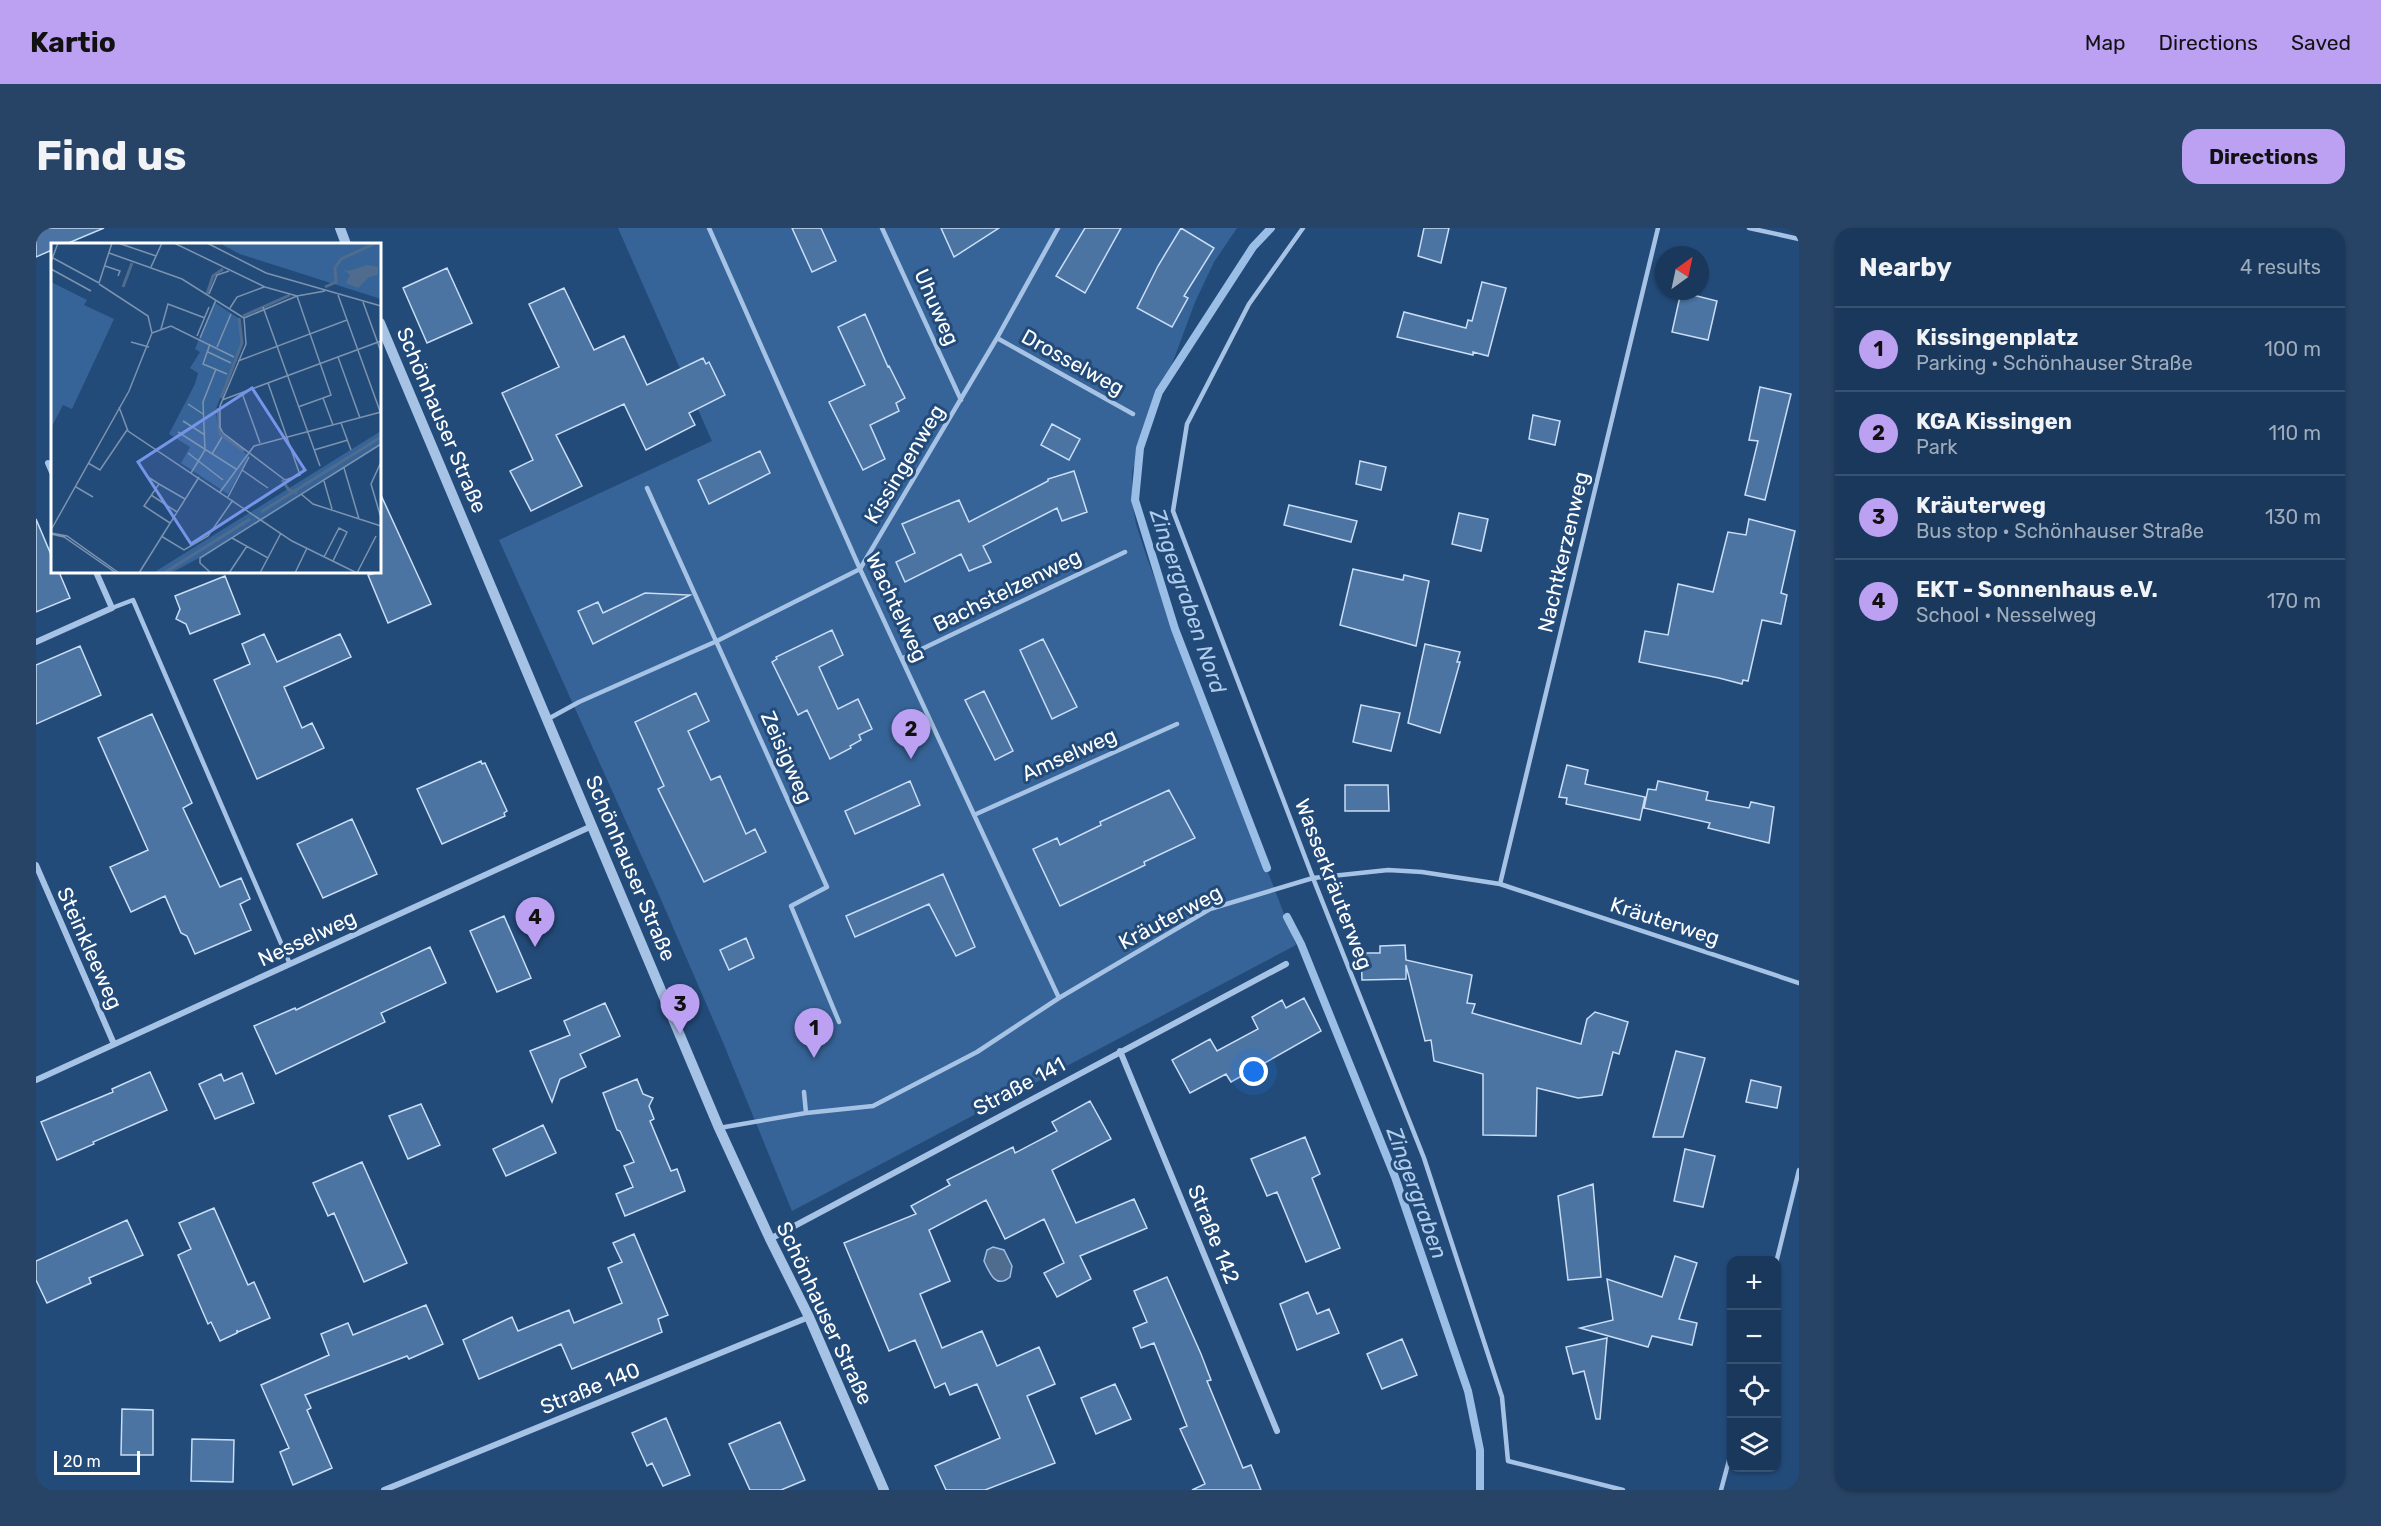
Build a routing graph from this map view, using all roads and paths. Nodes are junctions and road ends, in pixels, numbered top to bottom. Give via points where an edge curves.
1 (340, 228) edge
2 (709, 228) edge
3 (882, 228) edge
4 (1058, 228) edge
5 (1303, 228) edge
6 (1658, 228) edge
7 (1749, 228) edge
8 (1799, 239) edge
9 (346, 243) edge
10 (381, 325) edge
11 (997, 338) junction
12 (961, 400) junction
13 (1133, 414) dead end
14 (48, 463) dead end
15 (51, 470) edge
16 (647, 488) dead end
17 (1125, 552) dead end
18 (860, 569) junction
19 (96, 573) edge
20 (112, 608) junction
21 (717, 641) junction
22 (36, 642) edge
23 (903, 658) junction
24 (546, 720) junction
25 (1177, 724) dead end
26 (974, 815) junction
27 (592, 826) junction
28 (36, 865) edge
29 (1313, 878) junction
30 (1500, 884) junction
31 (290, 964) junction
32 (1286, 964) dead end
33 (1799, 983) edge
34 (1059, 998) junction
35 (839, 1022) dead end
36 (114, 1044) junction
37 (1120, 1051) junction
38 (36, 1080) edge
39 (804, 1092) dead end
40 (806, 1113) junction
41 (719, 1128) junction
42 (1799, 1170) edge
43 (770, 1239) junction
44 (1778, 1256) edge
45 (809, 1317) junction
46 (1277, 1431) dead end
47 (1727, 1465) edge
48 (384, 1490) edge
49 (884, 1490) edge
50 (1623, 1490) edge
51 (1721, 1490) edge

1 - 9 street
2 - 18 lane, Wachtelweg
3 - 12 lane, Uhuweg
4 - 11 lane, Kissingenweg
5 - 29 lane, Wasserkräuterweg via 1249,304 1187,424 1173,511
6 - 30 lane, Nachtkerzenweg
7 - 8 lane
10 - 24 street, Schönhauser Straße
11 - 12 lane, Kissingenweg
11 - 13 lane, Drosselweg
12 - 18 lane, Kissingenweg
14 - 15 street
16 - 21 lane, Zeisigweg
17 - 23 lane, Bachstelzenweg
18 - 21 lane
18 - 23 lane, Wachtelweg
19 - 20 street
20 - 22 street
20 - 31 lane via 134,600
21 - 24 lane
21 - 35 lane, Zeisigweg via 827,887 791,906
23 - 26 lane, Wachtelweg
24 - 27 street, Schönhauser Straße
25 - 26 lane, Amselweg
26 - 34 lane, Wachtelweg
27 - 31 street, Nesselweg
27 - 41 street, Schönhauser Straße
28 - 36 street, Steinkleeweg
29 - 30 lane, Kräuterweg via 1388,870
29 - 34 lane, Kräuterweg via 1210,909
29 - 50 lane, Wasserkräuterweg via 1424,1158 1502,1397 1508,1461
30 - 33 lane, Kräuterweg
31 - 36 street, Nesselweg
32 - 37 street, Straße 141
34 - 40 lane, Kräuterweg via 977,1052 873,1106
36 - 38 street, Nesselweg
37 - 43 street, Straße 141
37 - 46 street, Straße 142
39 - 40 lane
40 - 41 lane, Kräuterweg
41 - 43 street, Schönhauser Straße
42 - 44 lane
43 - 45 street, Schönhauser Straße
45 - 48 street, Straße 140
45 - 49 street, Schönhauser Straße
47 - 51 lane

